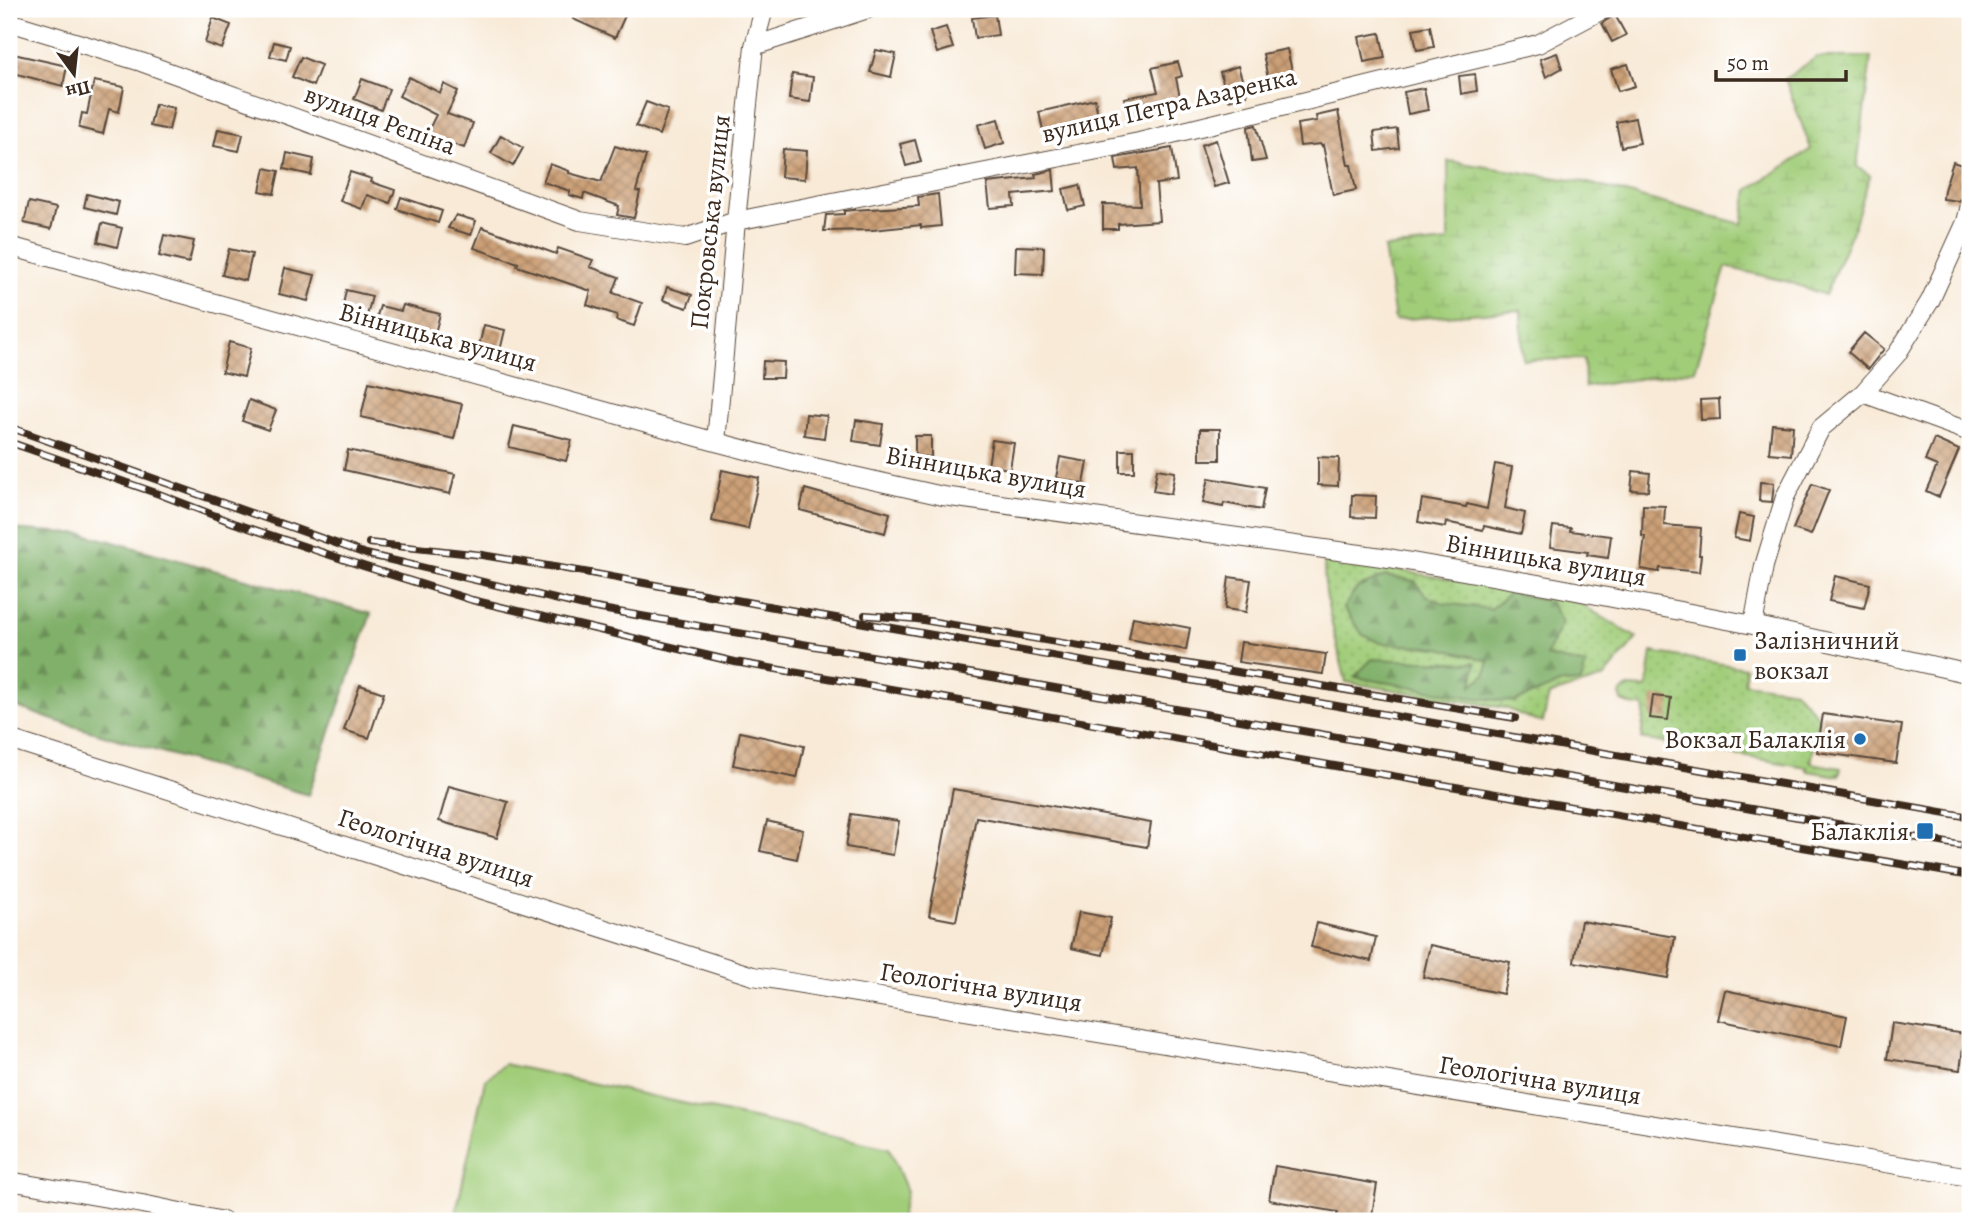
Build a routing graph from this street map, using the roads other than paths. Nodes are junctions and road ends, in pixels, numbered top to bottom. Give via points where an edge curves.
1 (764, 9) edge
2 (868, 9) edge
3 (1598, 10) edge
4 (9, 22) edge
5 (754, 46) junction
6 (1969, 217) edge
7 (736, 221) junction
8 (9, 246) edge
9 (1863, 393) junction
10 (1970, 432) edge
11 (716, 442) junction
12 (1753, 625) junction
13 (1970, 674) edge
14 (9, 739) edge
15 (1970, 1178) edge
16 (9, 1181) edge
17 (223, 1221) edge

1 - 5 street, Покровська вулиця
2 - 5 street
3 - 7 street, вулиця Петра Азаренка via 1538,44 1139,142
4 - 7 street, вулиця Рєпіна via 141,62 580,221 685,238
5 - 7 street, Покровська вулиця
6 - 9 street via 1930,302 1897,354
7 - 11 street, Покровська вулиця
8 - 11 street, Вінницька вулиця
9 - 10 street
9 - 12 street via 1821,428 1785,497 1764,566
11 - 12 street, Вінницька вулиця via 943,496 1389,558
12 - 13 street, Вінницька вулиця
14 - 15 street, Геологічна вулиця via 753,976
16 - 17 street

